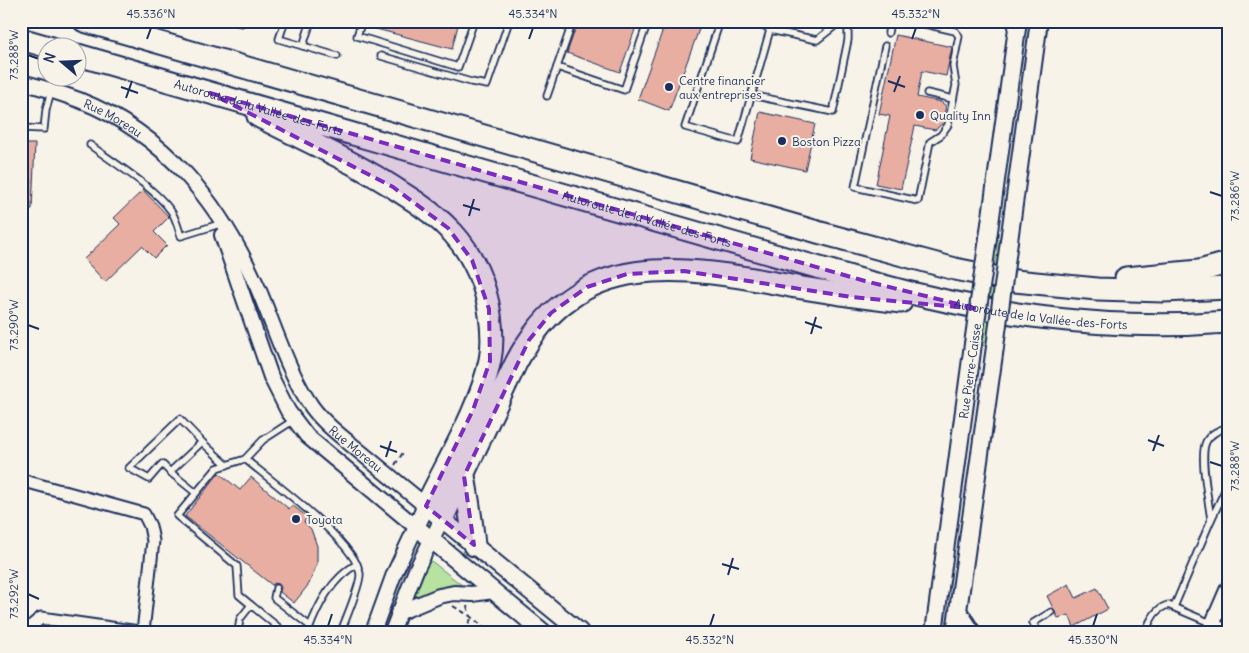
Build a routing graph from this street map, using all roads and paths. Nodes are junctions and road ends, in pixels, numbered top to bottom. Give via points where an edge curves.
1 (84, 21) edge
2 (233, 21) edge
3 (246, 21) edge
4 (285, 21) edge
5 (311, 21) edge
6 (362, 21) edge
7 (474, 21) edge
8 (509, 21) edge
9 (573, 21) edge
10 (648, 21) edge
11 (720, 21) edge
12 (746, 21) edge
13 (841, 21) edge
14 (848, 21) edge
15 (890, 21) edge
16 (912, 21) edge
17 (1018, 21) edge
18 (1040, 21) edge
19 (770, 30) junction
20 (888, 32) dead end
21 (21, 39) edge
22 (38, 44) edge
23 (303, 46) junction
24 (884, 46) dead end
25 (337, 56) dead end
26 (382, 56) dead end
27 (88, 58) edge
28 (557, 67) junction
29 (21, 82) edge
30 (51, 91) junction
31 (210, 93) junction
32 (927, 93) dead end
33 (751, 95) junction
34 (547, 96) dead end
35 (953, 99) junction
36 (21, 128) edge
37 (90, 145) dead end
38 (221, 224) junction
39 (896, 254) junction
40 (1228, 263) edge
41 (1228, 288) edge
42 (988, 310) junction
43 (1228, 322) edge
44 (294, 420) junction
45 (1228, 428) edge
46 (202, 442) junction
47 (404, 451) dead end
48 (245, 459) junction
49 (227, 465) junction
50 (170, 472) junction
51 (387, 474) junction
52 (464, 476) junction
53 (21, 480) edge
54 (1228, 484) edge
55 (196, 493) junction
56 (434, 512) junction
57 (1210, 520) junction
58 (416, 527) junction
59 (431, 539) junction
60 (474, 545) junction
61 (357, 564) junction
62 (276, 588) dead end
63 (1228, 588) edge
64 (493, 591) junction
65 (467, 599) dead end
66 (251, 605) junction
67 (1174, 607) junction
68 (958, 609) junction
69 (1051, 612) dead end
70 (398, 613) junction
71 (472, 618) junction
72 (1211, 628) edge
73 (309, 629) edge
74 (1228, 631) edge
75 (24, 632) edge
76 (139, 632) edge
77 (143, 632) edge
78 (238, 632) edge
79 (284, 632) edge
80 (341, 632) edge
81 (373, 632) edge
82 (392, 632) edge
83 (466, 632) edge
84 (490, 632) edge
85 (542, 632) edge
86 (580, 632) edge
87 (934, 632) edge
88 (955, 632) edge
89 (973, 632) edge
90 (1038, 632) edge
91 (1145, 632) edge

1 - 39 highway
2 - 3 lane
4 - 23 lane via 279,39
5 - 23 lane
6 - 7 lane via 357,36 458,67
8 - 26 lane via 487,85
9 - 28 lane
10 - 28 lane via 624,90
11 - 33 lane via 685,128 738,142
12 - 19 lane
13 - 19 lane via 817,40
14 - 33 lane via 848,40 833,112
15 - 20 lane
16 - 35 lane via 955,31 959,35 953,66 956,84
17 - 87 main road, Rue Pierre-Caisse, bridge
18 - 68 main road, Rue Pierre-Caisse, bridge
19 - 33 lane
21 - 22 highway
23 - 25 lane
24 - 35 lane via 855,187 918,201 930,142 946,129
27 - 31 highway, Autoroute de la Vallée-des-Forts
28 - 34 lane
29 - 30 street, Rue Moreau
30 - 36 lane via 44,129
30 - 38 street, Rue Moreau via 97,108 142,135 185,172 209,202
31 - 42 highway, Autoroute de la Vallée-des-Forts via 866,282
31 - 56 highway via 393,186 448,228 472,260 489,309 492,329 490,360
32 - 35 lane
37 - 38 lane via 166,206 181,236
38 - 44 street, Rue Moreau via 271,378
38 - 51 street, Rue Moreau via 257,286 309,402 334,430
39 - 40 highway via 993,272 1076,279 1164,275
39 - 41 highway via 992,276 1074,287 1142,291
42 - 43 highway, Autoroute de la Vallée-des-Forts via 1099,323
42 - 52 highway via 852,297 698,272 655,270 612,278 567,300 536,330 516,363
44 - 48 lane via 263,440
44 - 58 street, Rue Moreau via 318,445
45 - 57 lane via 1213,434 1204,448
46 - 49 lane
46 - 50 lane
46 - 50 lane via 180,419 130,468 149,479 162,464
47 - 51 path
48 - 49 lane
48 - 61 lane via 333,533
49 - 55 lane via 217,468
50 - 55 lane
51 - 56 street, Rue Moreau
52 - 56 highway
52 - 60 highway
53 - 77 street via 144,514 152,541
54 - 57 lane
55 - 66 lane via 177,516 237,566 239,595
56 - 58 main road
56 - 59 street
56 - 60 main road, Rue Moreau
57 - 67 lane
58 - 59 main road, Rue Moreau
58 - 81 street via 394,574
59 - 64 main road, Rue Moreau
59 - 70 street
60 - 86 main road, Rue Moreau
61 - 73 lane via 336,580 317,608
61 - 80 lane via 360,580
62 - 73 lane via 274,598
63 - 72 street
64 - 70 street via 439,596
64 - 85 main road, Rue Moreau
65 - 71 path
66 - 78 lane via 240,619
66 - 79 lane
67 - 72 lane
67 - 91 lane via 1168,605 1158,609
68 - 88 main road, Rue Pierre-Caisse
68 - 89 street
69 - 90 lane via 1033,623
70 - 82 street
71 - 83 path
71 - 84 path
72 - 74 street
75 - 76 street via 41,618

